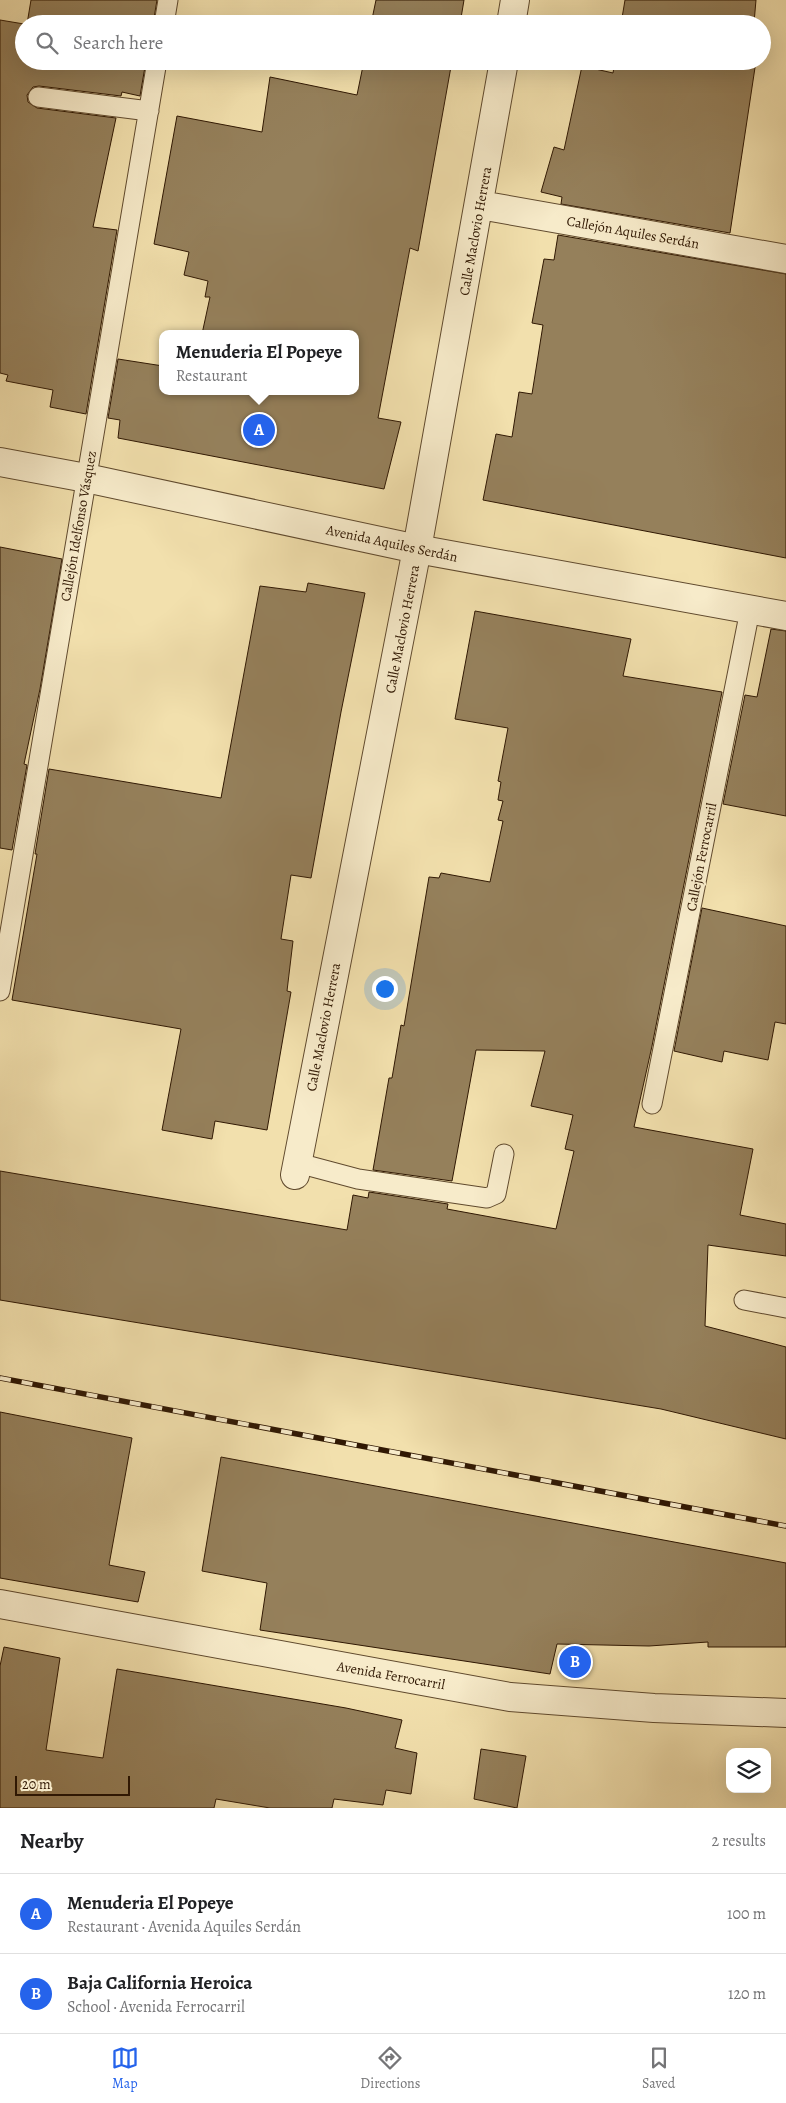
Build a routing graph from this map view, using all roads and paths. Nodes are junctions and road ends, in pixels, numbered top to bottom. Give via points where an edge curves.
1 (168, 0) edge
2 (515, 0) edge
3 (166, 15) edge
4 (512, 15) edge
5 (156, 70) edge
6 (502, 70) edge
7 (38, 97) dead end
8 (149, 111) junction
9 (480, 205) junction
10 (786, 259) edge
11 (0, 462) edge
12 (86, 478) junction
13 (418, 548) junction
14 (750, 610) junction
15 (786, 616) edge
16 (0, 991) edge
17 (652, 1104) dead end
18 (504, 1154) dead end
19 (297, 1169) joint
20 (744, 1300) dead end
21 (786, 1308) edge
22 (0, 1604) edge
23 (786, 1713) edge

1 - 3 lane
2 - 4 street
5 - 8 lane, Callejón Idelfonso Vásquez
6 - 9 street, Calle Maclovio Herrera
7 - 8 lane
8 - 12 lane, Callejón Idelfonso Vásquez
9 - 10 street, Callejón Aquiles Serdán
9 - 13 street, Calle Maclovio Herrera
11 - 12 street, Avenida Aquiles Serdán
12 - 13 street, Avenida Aquiles Serdán
12 - 16 lane, Callejón Idelfonso Vásquez
13 - 14 street, Avenida Aquiles Serdán
13 - 19 street, Calle Maclovio Herrera
14 - 15 street, Avenida Aquiles Serdán
14 - 17 lane, Callejón Ferrocarril
18 - 19 lane via 496,1194 487,1198
20 - 21 lane
22 - 23 street, Avenida Ferrocarril via 510,1697 654,1708

